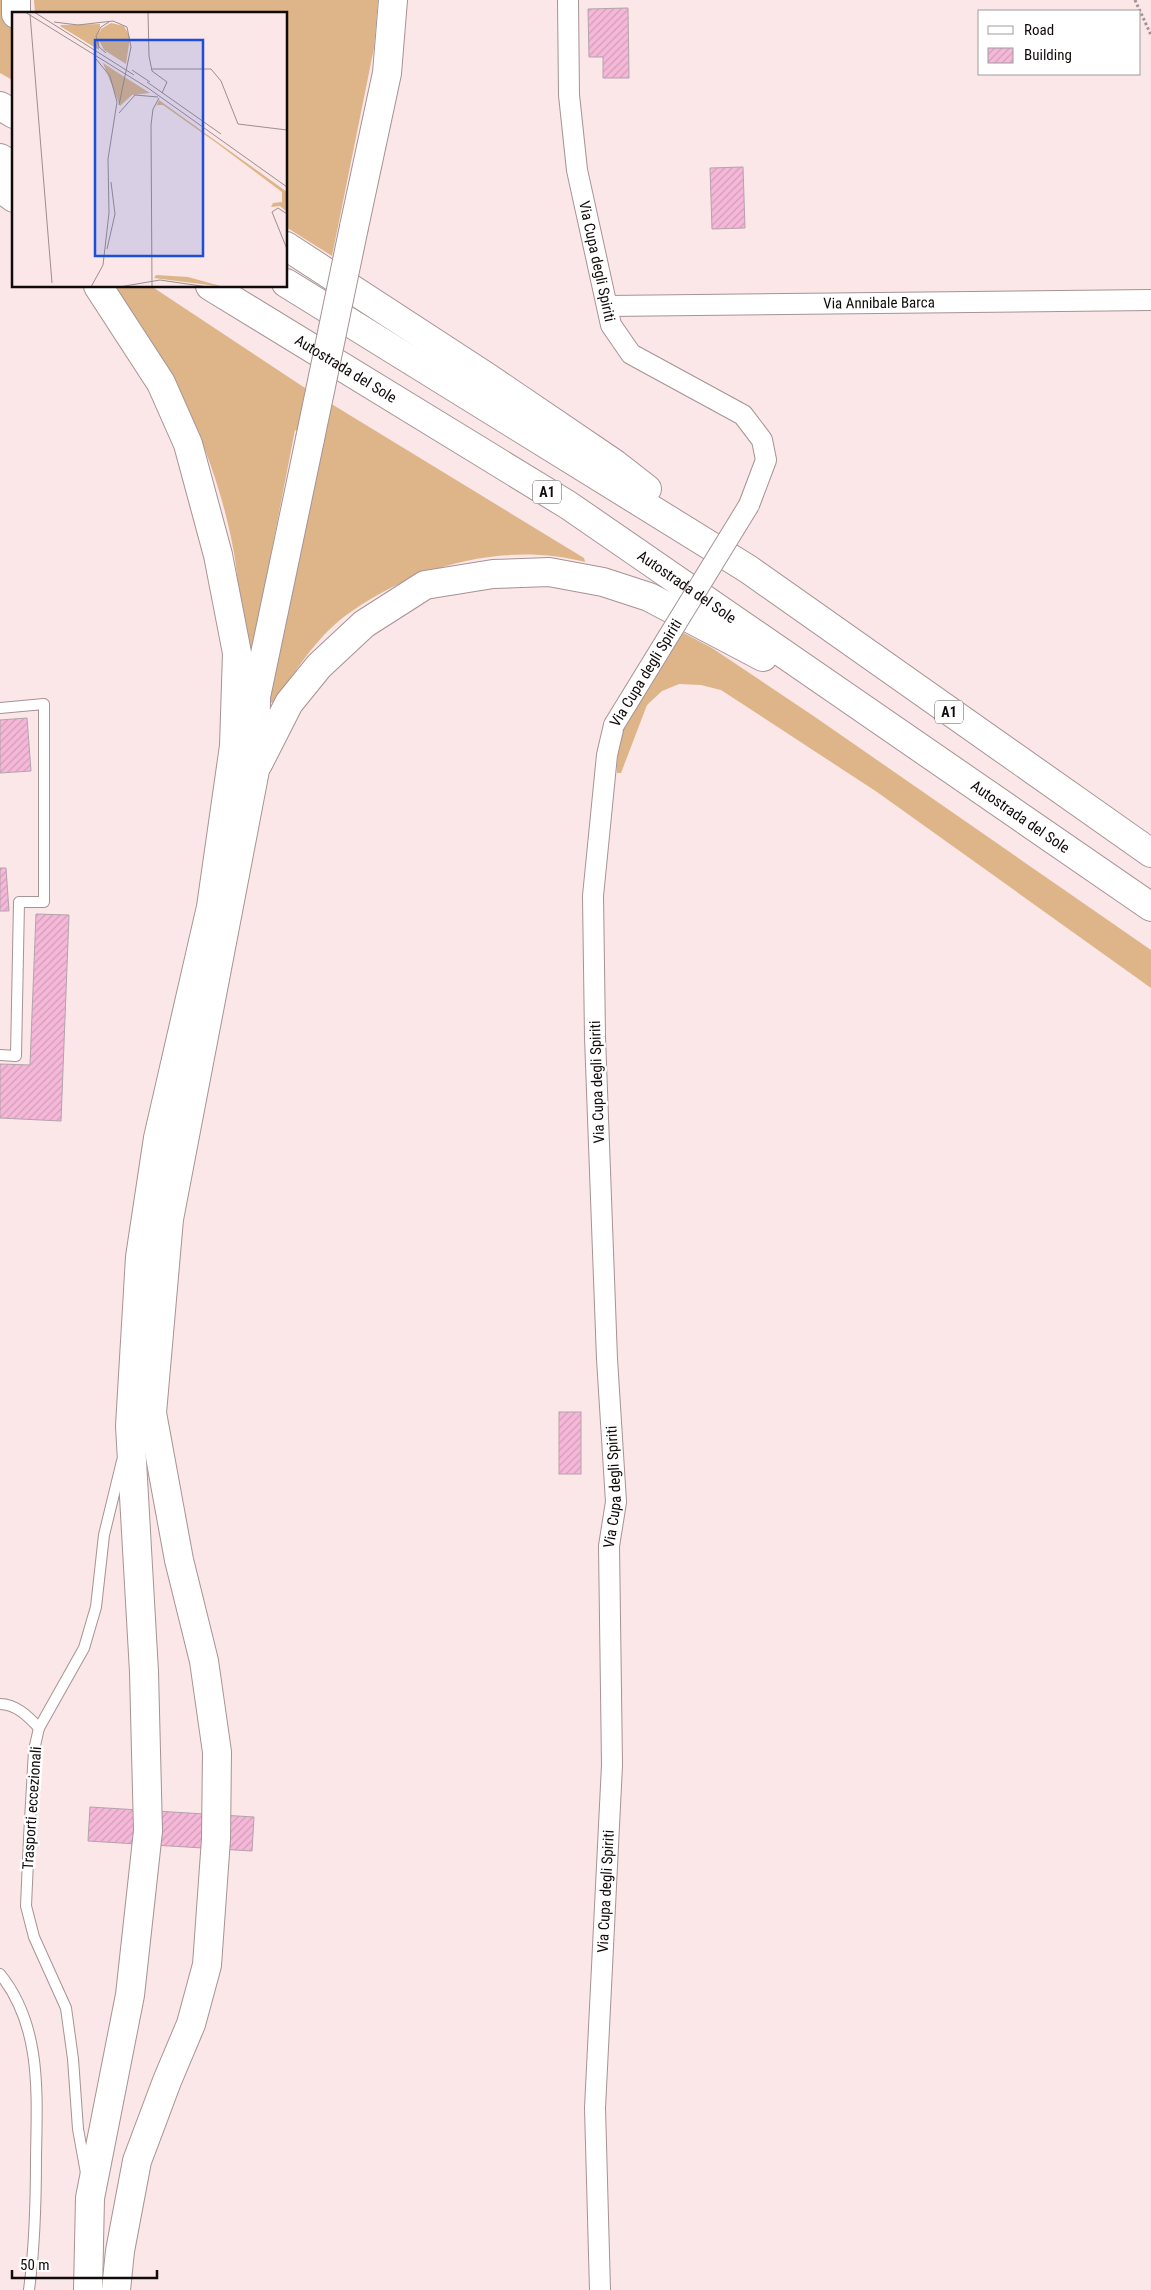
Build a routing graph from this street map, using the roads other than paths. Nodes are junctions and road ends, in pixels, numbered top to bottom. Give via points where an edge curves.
1 (393, 0) edge
2 (568, 0) edge
3 (0, 106) edge
4 (12, 113) edge
5 (0, 158) edge
6 (12, 165) edge
7 (0, 188) edge
8 (12, 197) edge
9 (288, 247) edge
10 (288, 284) edge
11 (99, 288) edge
12 (213, 288) edge
13 (1151, 300) edge
14 (608, 306) junction
15 (748, 569) junction
16 (256, 699) junction
17 (0, 708) edge
18 (873, 716) junction
19 (255, 770) junction
20 (222, 834) junction
21 (1151, 852) edge
22 (1151, 907) edge
23 (0, 1055) edge
24 (130, 1426) junction
25 (0, 1704) edge
26 (39, 1728) junction
27 (0, 1974) edge
28 (90, 2198) junction
29 (29, 2290) edge
30 (88, 2290) edge
31 (116, 2290) edge
32 (600, 2290) edge

1 - 16 highway, bridge via 387,73
2 - 14 street, Via Cupa degli Spiriti via 569,95 577,170
3 - 4 highway
5 - 6 highway
7 - 8 highway
9 - 15 highway via 616,464
10 - 15 highway, A1
11 - 20 highway via 161,384 181,427 218,555 237,653 234,746
12 - 18 highway, Autostrada del Sole / A1 via 568,505
13 - 14 street, Via Annibale Barca
14 - 32 street, Via Cupa degli Spiriti, bridge via 611,325 631,354 743,414 762,440 766,460 749,505 614,725 607,755 594,896 595,1037 607,1359 616,1502 609,1546 612,1765 595,2108
15 - 21 highway, A1
16 - 19 highway
16 - 20 highway
17 - 23 lane via 44,704 44,902 19,902 16,1056
18 - 19 highway via 650,597 603,582 549,572 493,574 425,585 364,624 318,666 290,703
18 - 22 highway, Autostrada del Sole / A1
19 - 31 highway via 169,1219 152,1413 179,1560 204,1661 217,1752 216,1839 207,1965 191,2024 137,2161
20 - 24 highway via 211,907 158,1138 140,1257
24 - 26 lane, Trasporti eccezionali via 104,1535 96,1607 84,1648
24 - 28 highway via 144,1672 148,1831 130,1995
25 - 26 lane via 26,1715
26 - 28 lane, Trasporti eccezionali via 34,1750 26,1906 34,1937 66,2008 74,2059 78,2129
27 - 29 lane via 19,2002 30,2034 37,2073 36,2228
28 - 30 highway

